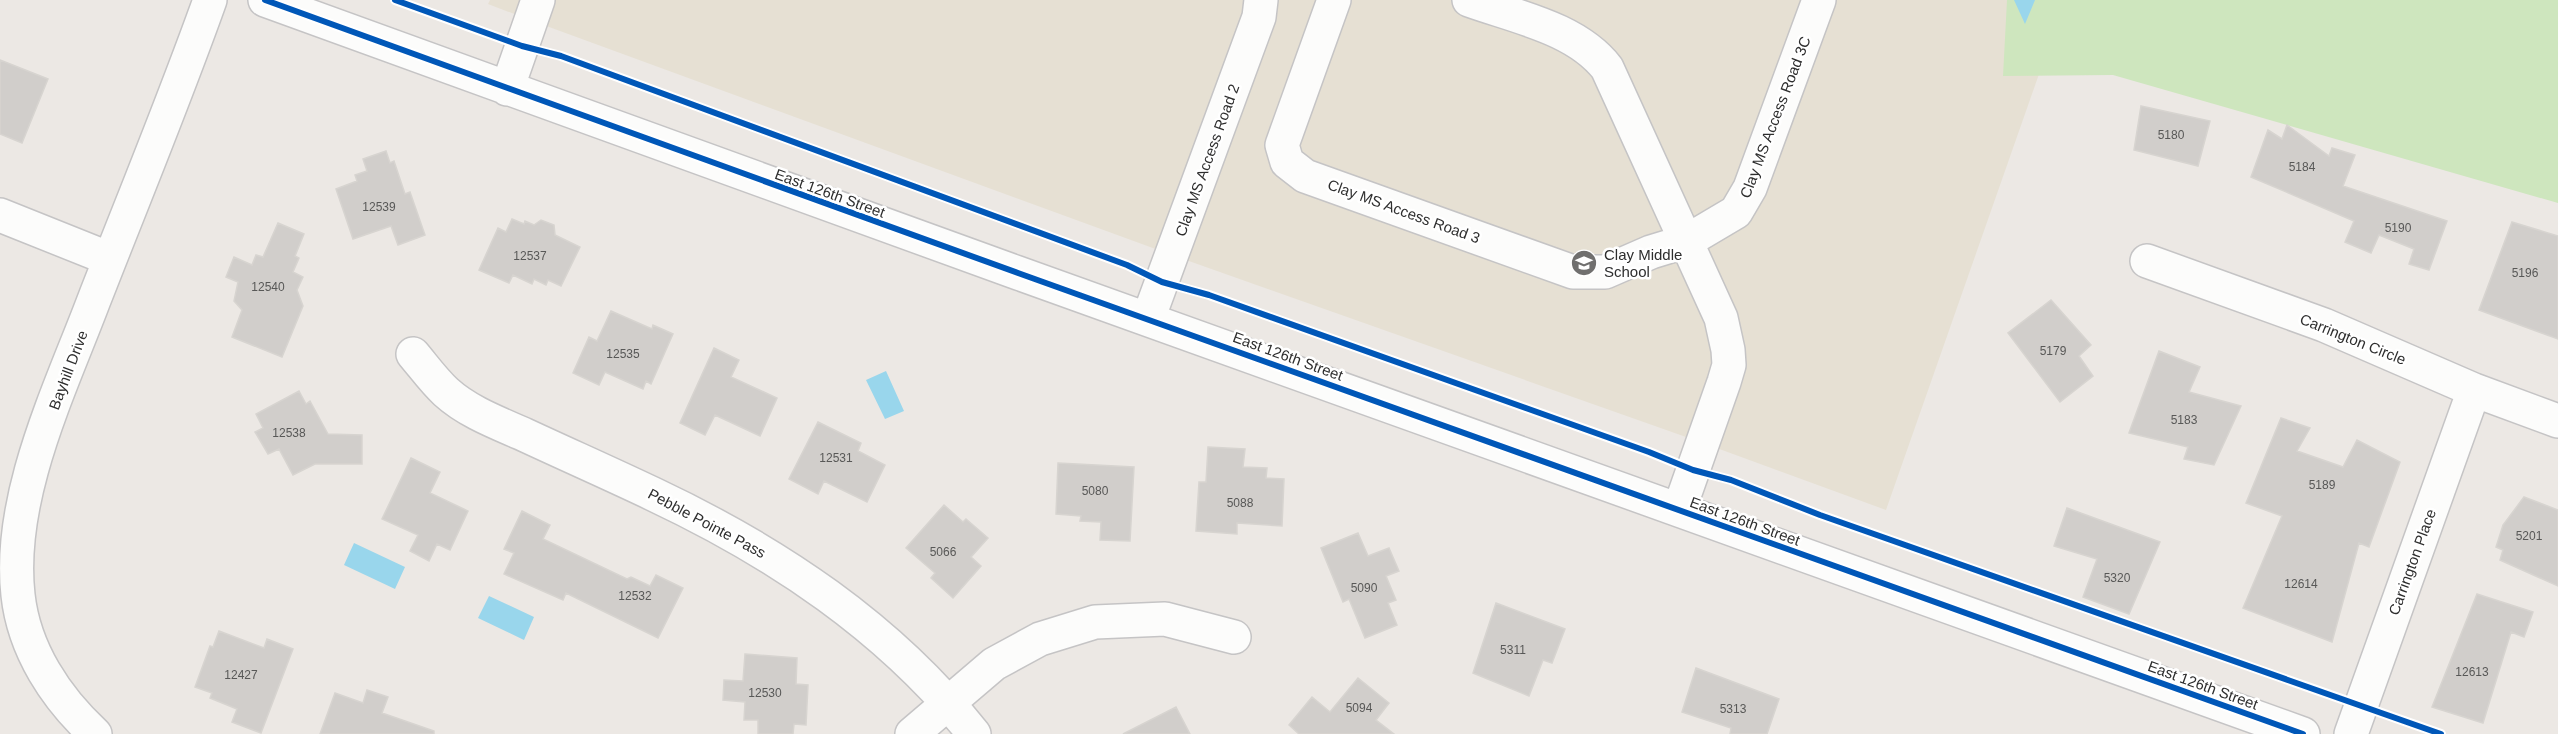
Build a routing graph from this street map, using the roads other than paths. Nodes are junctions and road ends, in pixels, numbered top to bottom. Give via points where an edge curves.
1 (210, 0) edge
2 (265, 0) edge
3 (538, 0) edge
4 (1261, 0) edge
5 (1334, 0) edge
6 (1469, 0) edge
7 (1819, 0) edge
8 (507, 89) junction
9 (0, 215) edge
10 (1687, 242) junction
11 (110, 259) junction
12 (2147, 261) dead end
13 (1148, 319) junction
14 (413, 354) dead end
15 (2474, 390) junction
16 (2558, 420) edge
17 (1678, 510) junction
18 (1234, 637) dead end
19 (946, 703) junction
20 (95, 734) edge
21 (912, 734) edge
22 (974, 734) edge
23 (2303, 734) edge
24 (2351, 734) edge

1 - 11 street, Bayhill Drive
2 - 8 street, East 126th Street
3 - 8 street
4 - 13 street, Clay MS Access Road 2 via 1259,17
5 - 10 street, Clay MS Access Road 3 via 1282,145 1294,170 1572,272 1605,272 1669,245
6 - 10 street via 1571,37 1596,54 1607,68
7 - 10 street, Clay MS Access Road 3C via 1744,203
8 - 13 street, East 126th Street
9 - 11 street
10 - 17 street via 1721,318 1729,365
11 - 20 street, Bayhill Drive via 29,478 16,543 18,594 34,652 55,691
12 - 15 street, Carrington Circle via 2324,326
13 - 17 street, East 126th Street
14 - 19 street, Pebble Pointe Pass via 446,392 477,413 656,495 745,541 803,577 860,618
15 - 16 street, Carrington Circle
15 - 24 street, Carrington Place
17 - 23 street, East 126th Street
18 - 19 street via 1166,619 1095,622 1040,639 994,664
19 - 21 street
19 - 22 street, Pebble Pointe Pass

